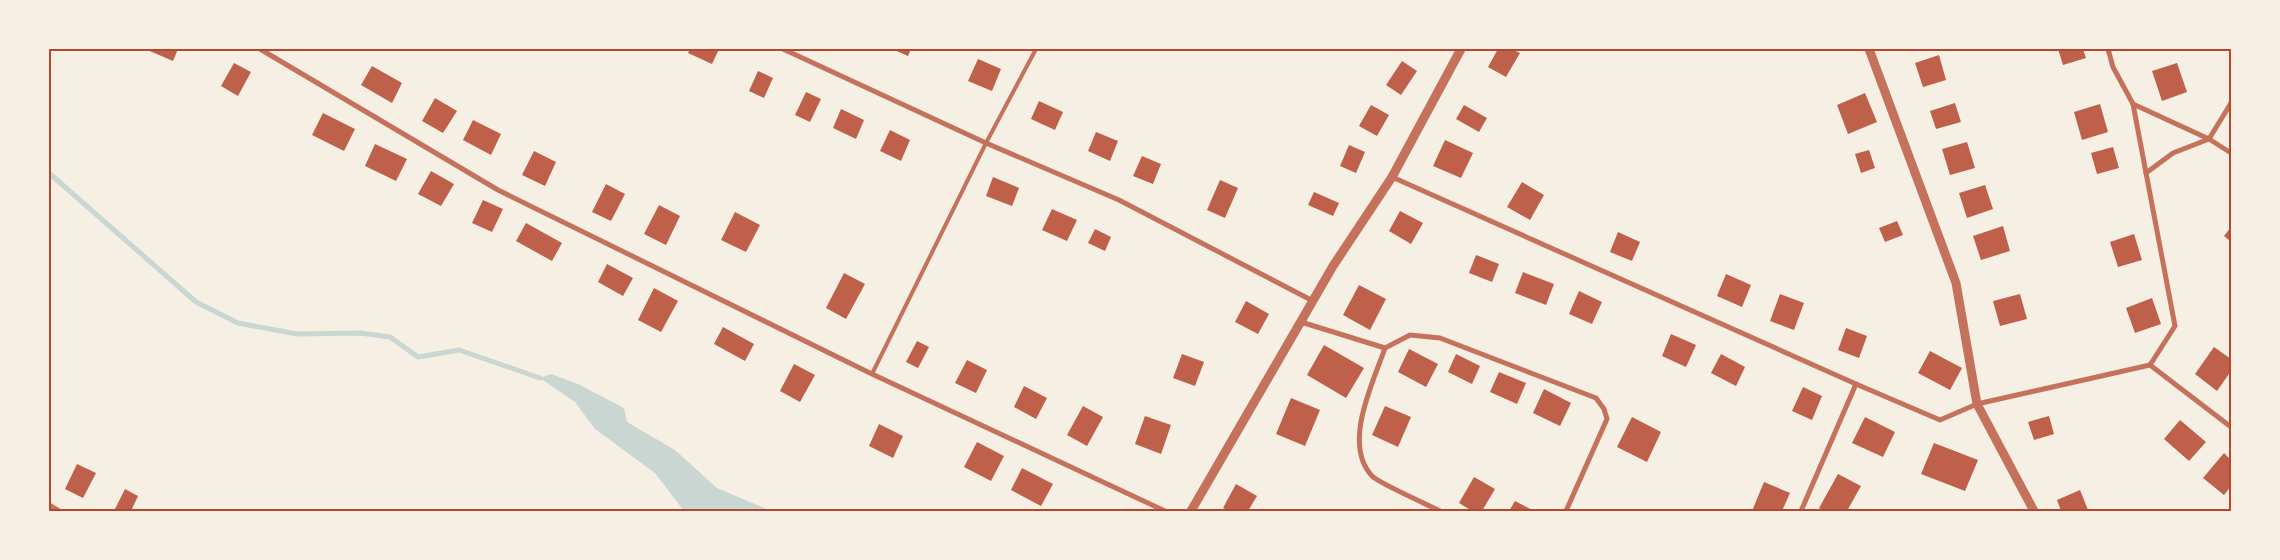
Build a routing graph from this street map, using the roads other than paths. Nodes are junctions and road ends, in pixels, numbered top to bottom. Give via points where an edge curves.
1 (260, 49) edge
2 (783, 49) edge
3 (1036, 49) edge
4 (1461, 49) edge
5 (1869, 49) edge
6 (2108, 49) edge
7 (2231, 103) edge
8 (2133, 104) junction
9 (2209, 139) junction
10 (986, 144) junction
11 (2231, 153) edge
12 (2146, 173) junction
13 (1392, 177) junction
14 (1313, 301) junction
15 (1301, 322) junction
16 (1385, 348) junction
17 (2150, 365) junction
18 (872, 374) junction
19 (1856, 384) junction
20 (1977, 404) junction
21 (2231, 427) edge
22 (49, 505) edge
23 (59, 511) edge
24 (1164, 511) edge
25 (1191, 511) edge
26 (1440, 511) edge
27 (1566, 511) edge
28 (1802, 511) edge
29 (2034, 511) edge

1 - 18 street via 498,190
2 - 10 street
3 - 10 lane
4 - 13 street
5 - 20 street via 1956,283
6 - 8 street
7 - 9 street
8 - 9 street
8 - 12 street
9 - 11 street
9 - 12 street via 2173,153
10 - 14 street via 1119,200
10 - 18 lane
12 - 17 street via 2175,326
13 - 14 street via 1332,266
13 - 19 street
14 - 15 street
15 - 16 street
15 - 25 street
16 - 26 street via 1358,434 1361,460 1372,477
16 - 27 street via 1410,335 1440,338 1596,398 1607,419
17 - 20 street
17 - 21 street
18 - 24 street
19 - 20 street via 1940,420
19 - 28 street
20 - 29 street
22 - 23 street

